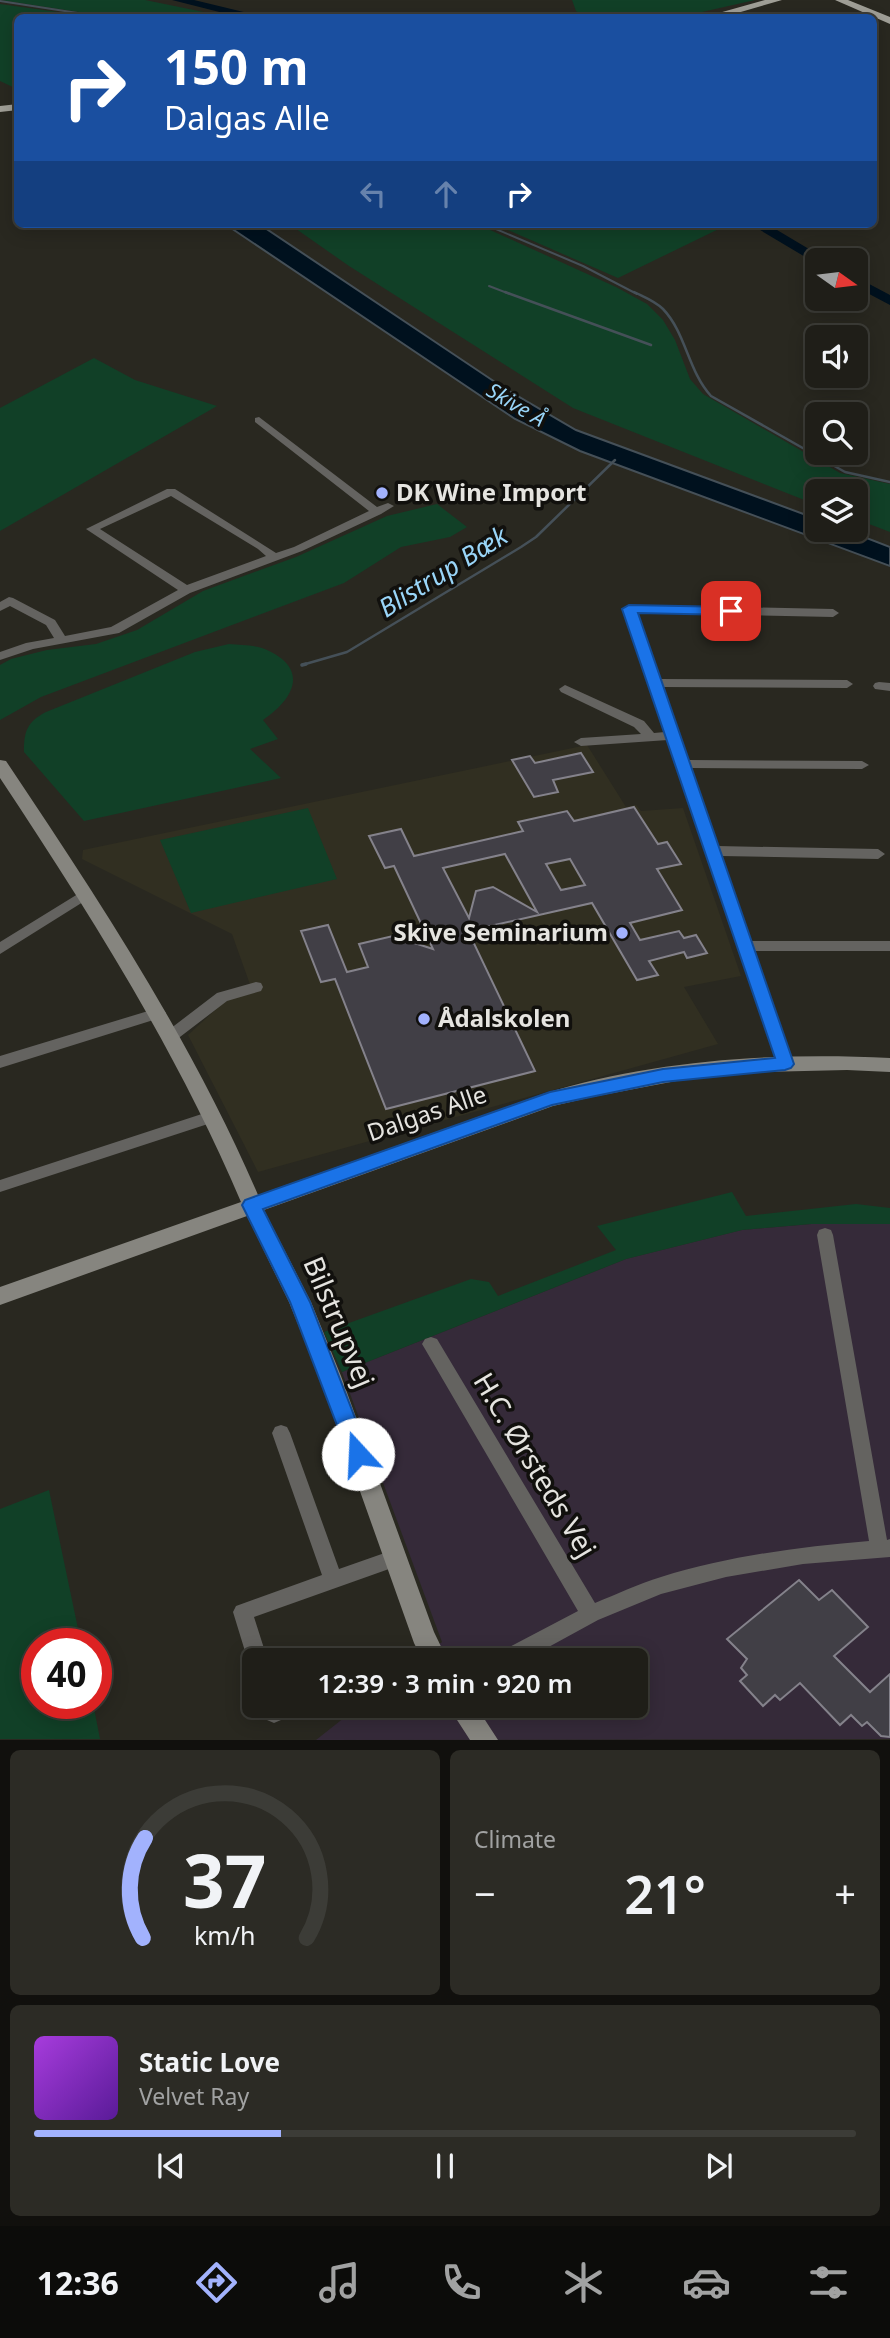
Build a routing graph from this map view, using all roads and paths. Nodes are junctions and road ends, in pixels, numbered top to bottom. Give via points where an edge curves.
1 (778, 0) edge
2 (841, 0) edge
3 (851, 3) edge
4 (722, 14) edge
5 (875, 14) edge
6 (258, 420) dead end
7 (274, 557) junction
8 (187, 590) junction
9 (0, 607) edge
10 (833, 613) dead end
11 (62, 640) junction
12 (0, 656) edge
13 (654, 683) junction
14 (847, 684) dead end
15 (565, 689) dead end
16 (673, 736) junction
17 (652, 739) junction
18 (580, 742) dead end
19 (683, 764) junction
20 (0, 765) edge
21 (862, 765) dead end
22 (714, 851) junction
23 (878, 854) dead end
24 (86, 894) junction
25 (747, 946) junction
26 (890, 946) edge
27 (0, 949) edge
28 (256, 987) dead end
29 (158, 1013) junction
30 (171, 1036) junction
31 (0, 1062) edge
32 (785, 1064) junction
33 (890, 1065) edge
34 (211, 1117) junction
35 (0, 1186) edge
36 (252, 1205) junction
37 (825, 1235) dead end
38 (0, 1296) edge
39 (431, 1344) dead end
40 (281, 1433) dead end
41 (885, 1548) edge
42 (396, 1559) junction
43 (333, 1580) junction
44 (591, 1614) junction
45 (254, 1648) edge
46 (431, 1648) edge
47 (527, 1648) edge
48 (469, 1718) edge
49 (486, 1740) edge

1 - 4 main road
2 - 3 main road
3 - 5 main road
6 - 7 street via 382,509
7 - 8 street
7 - 8 street via 171,491 92,529
8 - 11 street via 115,630
9 - 11 street via 9,601 51,623
10 - 13 street via 629,609
11 - 12 street
13 - 14 street
13 - 16 street
15 - 17 street via 639,724
16 - 17 street
16 - 19 street
17 - 18 street
19 - 21 street
19 - 22 street
20 - 24 street, Bilstrupvej
22 - 23 street
22 - 25 street
24 - 27 street
24 - 29 street, Bilstrupvej
25 - 26 street
25 - 32 street
28 - 30 street via 222,997
29 - 30 street, Bilstrupvej
29 - 31 street
30 - 34 street, Bilstrupvej
32 - 33 street, Dalgas Alle
32 - 36 street, Dalgas Alle via 663,1075 550,1099
34 - 35 street
34 - 36 street, Bilstrupvej
36 - 38 street, Dalgas Alle
36 - 42 street, Bilstrupvej via 300,1302
37 - 41 street
39 - 44 street, H.C. Ørsteds Vej
40 - 43 street
41 - 44 street via 726,1568 659,1586
42 - 43 street
42 - 46 street, Bilstrupvej
43 - 45 street via 243,1612
44 - 47 street
48 - 49 street

